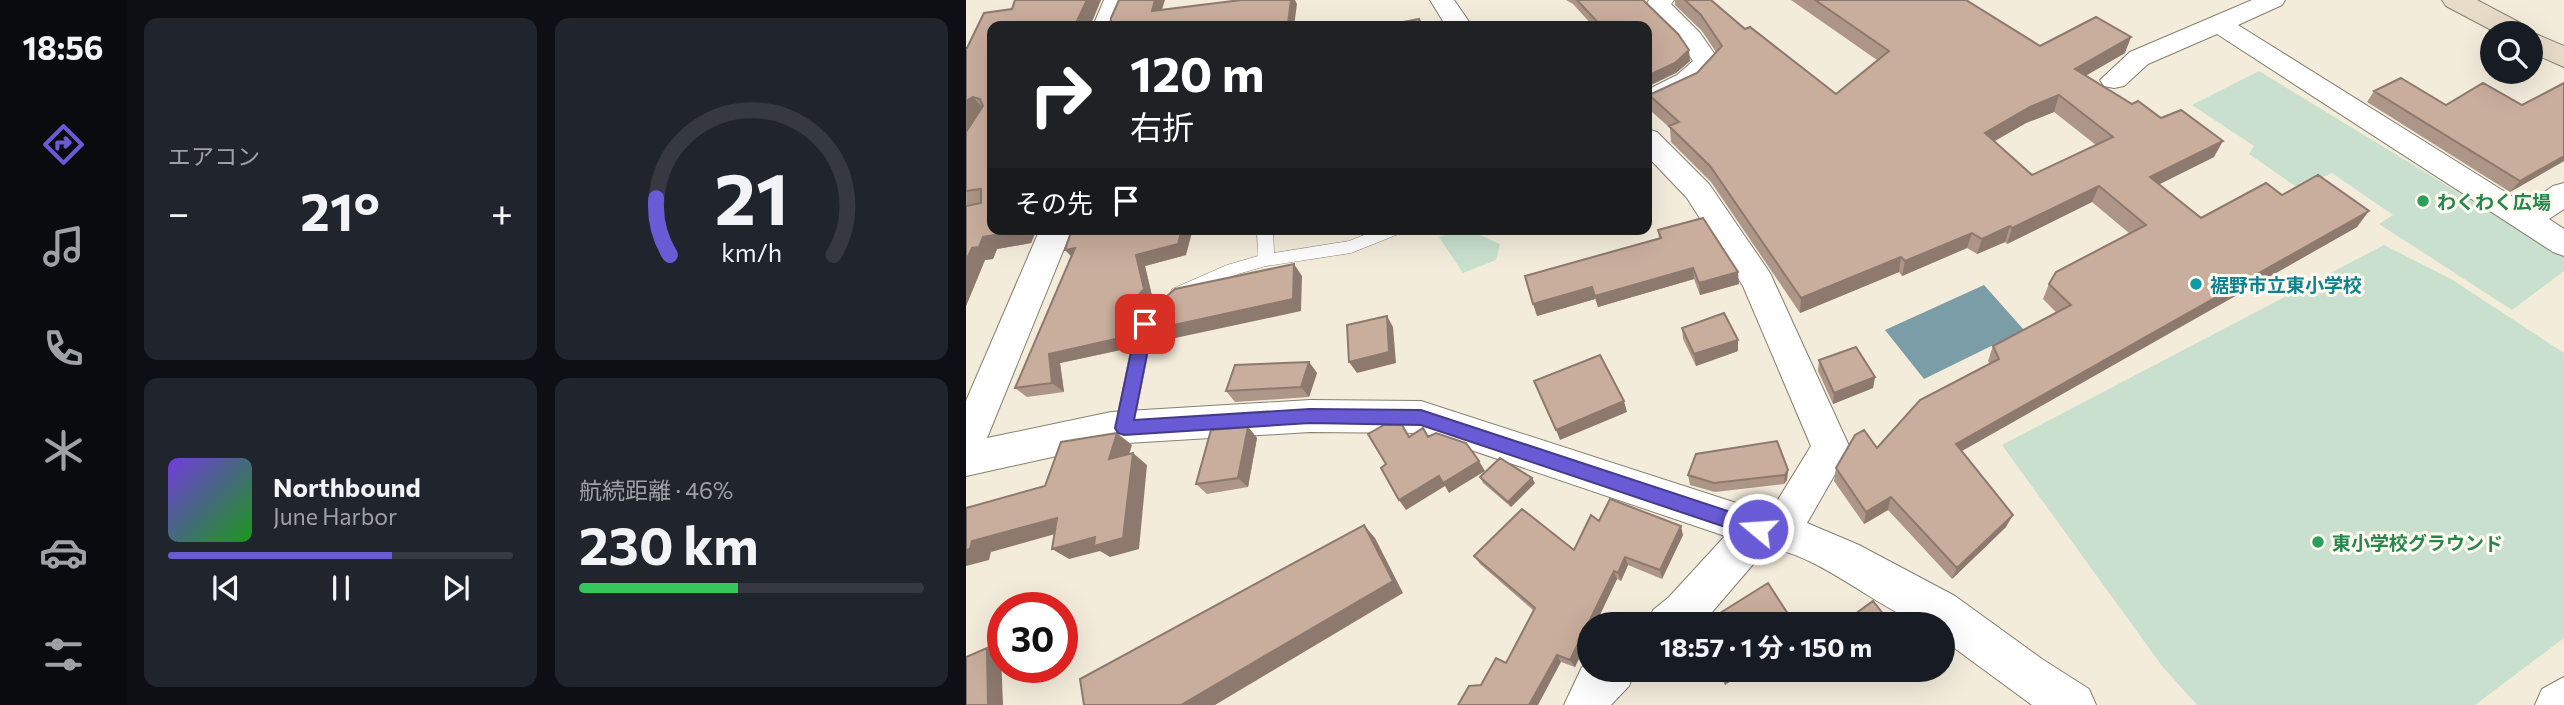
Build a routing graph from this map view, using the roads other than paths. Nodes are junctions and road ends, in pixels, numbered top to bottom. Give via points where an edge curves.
1 (1116, 0) edge
2 (1442, 0) edge
3 (1662, 0) edge
4 (2273, 0) edge
5 (2456, 0) edge
6 (1108, 21) edge
7 (1456, 21) edge
8 (2495, 21) edge
9 (2220, 24) junction
10 (2543, 47) edge
11 (2564, 58) edge
12 (2114, 80) dead end
13 (1652, 98) edge
14 (1652, 143) edge
15 (2564, 194) edge
16 (2526, 220) junction
17 (1053, 235) edge
18 (1265, 235) edge
19 (1380, 235) edge
20 (2564, 244) edge
21 (1266, 260) junction
22 (1124, 428) junction
23 (966, 444) edge
24 (966, 459) edge
25 (1770, 530) junction
26 (1684, 612) edge
27 (1599, 682) edge
28 (2564, 700) edge
29 (1587, 705) edge
30 (2073, 705) edge
31 (2558, 705) edge

1 - 6 street
2 - 7 street
3 - 13 street via 1658,5 1691,38 1707,62 1687,81
4 - 9 street
5 - 8 street
9 - 12 street via 2139,58
9 - 16 street
10 - 11 street
14 - 25 street via 1698,191 1758,282 1831,448
15 - 16 street
16 - 20 street
17 - 23 street
18 - 21 lane
19 - 21 lane via 1351,247
21 - 22 lane via 1182,290 1145,324
22 - 24 street
22 - 25 street via 1310,416 1421,417
25 - 26 street
25 - 30 street via 1844,558 1940,611
27 - 29 street
28 - 31 street

